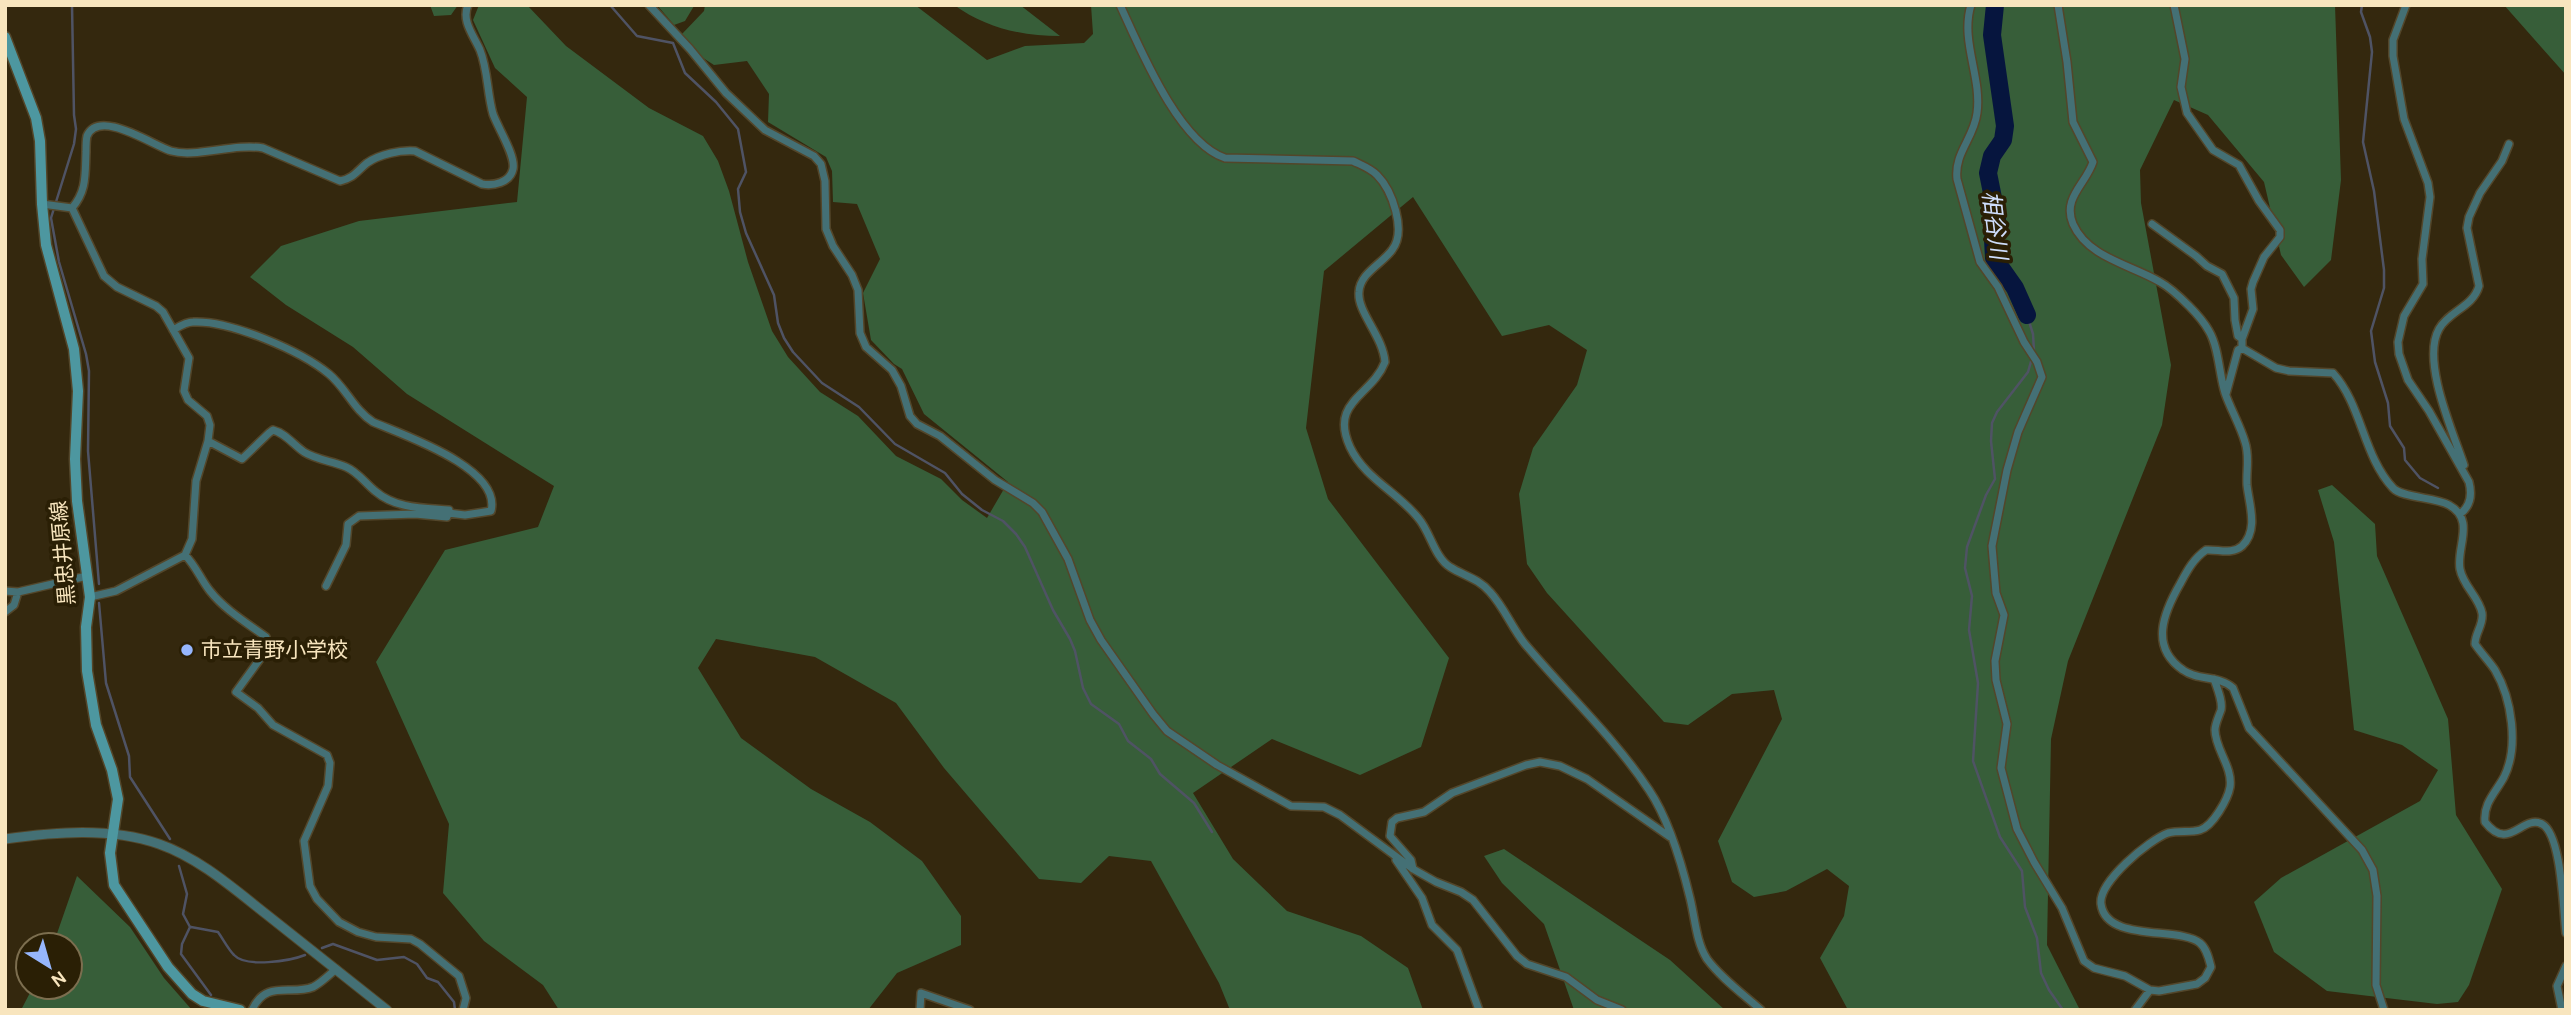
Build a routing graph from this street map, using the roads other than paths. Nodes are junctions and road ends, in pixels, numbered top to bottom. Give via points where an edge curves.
1 (468, 5) edge
2 (649, 5) edge
3 (1120, 5) edge
4 (1971, 5) edge
5 (2058, 5) edge
6 (2174, 5) edge
7 (2406, 5) edge
8 (5, 37) edge
9 (2509, 144) dead end
10 (50, 205) junction
11 (72, 208) junction
12 (2152, 224) dead end
13 (173, 330) junction
14 (2242, 339) junction
15 (2242, 348) junction
16 (2226, 394) junction
17 (208, 441) junction
18 (2464, 472) junction
19 (448, 513) junction
20 (2460, 514) junction
21 (185, 555) junction
22 (87, 576) junction
23 (327, 586) dead end
24 (5, 592) edge
25 (18, 592) junction
26 (90, 597) junction
27 (5, 612) edge
28 (2214, 679) junction
29 (113, 836) junction
30 (1671, 837) junction
31 (5, 839) edge
32 (1391, 854) junction
33 (1413, 869) junction
34 (2566, 933) edge
35 (2566, 966) edge
36 (336, 969) junction
37 (2150, 990) junction
38 (240, 1010) edge
39 (252, 1010) edge
40 (387, 1010) edge
41 (463, 1010) edge
42 (919, 1010) edge
43 (970, 1010) edge
44 (1479, 1010) edge
45 (1622, 1010) edge
46 (1761, 1010) edge
47 (2135, 1010) edge
48 (2384, 1010) edge
49 (2562, 1010) edge

1 - 11 street via 466,20 481,52 492,111 512,157 513,170 501,183 482,184 415,150 375,158 352,178 340,181 262,148 249,145 176,152 119,127 103,126 87,137 85,189
2 - 32 street via 765,130 821,163 825,229 858,290 860,333 866,347 892,370 917,424 1042,512 1068,559 1101,640 1160,723 1217,765 1291,806 1324,807 1340,815
3 - 30 street via 1156,81 1213,154 1353,161 1378,176 1389,194 1398,238 1394,249 1363,278 1358,295 1379,337 1385,362 1345,414 1350,448 1364,469 1419,519 1449,567 1471,576 1492,594 1525,644 1650,790
4 - 37 street via 1967,28 1978,112 1959,156 1957,179 1980,262 1998,287 2042,377 2018,432 1993,546 1996,593 2004,615 1995,661 2007,724 2001,768 2017,829 2062,908 2084,961
5 - 16 street via 2075,131 2093,162 2075,190 2072,222 2099,253 2161,282 2191,308 2210,332
6 - 14 street via 2185,59 2180,87 2187,113 2213,150 2239,165 2280,230 2253,282 2252,316
7 - 18 street via 2393,40 2393,56 2404,119 2430,197 2423,284 2404,316 2399,354 2408,380
8 - 10 main road, 黒忠井原線 via 36,118
9 - 18 street via 2469,217 2467,228 2479,286 2476,296 2446,320 2435,341 2442,400
10 - 11 street
10 - 22 main road, 黒忠井原線 via 46,245 74,349 78,391 75,473
11 - 13 street via 104,276 156,306
12 - 14 street via 2222,274 2234,298
13 - 17 street via 189,358 184,391 207,416
13 - 19 street via 191,321 226,327 282,345 329,373 365,417 459,460 491,495 491,511 484,514
14 - 15 street
15 - 16 street
15 - 20 street via 2276,368 2333,373 2394,489 2433,498
16 - 28 street via 2246,444 2251,528 2243,545 2233,551 2206,551 2192,562 2162,623 2166,650 2176,664 2185,672
17 - 19 street via 242,459 269,433 278,431 305,452 346,467 386,499
17 - 21 street via 196,481 192,539
18 - 20 street via 2471,494
19 - 23 street via 447,517 415,514 353,519
20 - 34 street via 2464,533 2460,570 2482,614 2475,644 2502,686 2511,731 2511,762 2486,807 2485,822 2503,834 2536,822 2547,828 2557,860
21 - 26 street via 116,591
21 - 41 street via 227,608 266,636 265,652 236,692 274,725 327,755 328,786 304,841 310,886 317,899 339,922 358,932 420,944 459,976 466,998
22 - 25 street
22 - 26 main road, 黒忠井原線
24 - 25 street
25 - 27 street
26 - 29 main road, 黒忠井原線 via 87,671 96,725 118,799
28 - 37 street via 2222,706 2215,731 2230,778 2227,798 2201,830 2172,832 2146,847 2118,871 2101,897 2101,908 2109,920 2135,931 2187,937 2200,943 2208,954 2211,967 2197,984
28 - 48 street via 2233,688 2249,728 2368,860 2376,884 2376,985
29 - 31 street via 53,833
29 - 36 street via 160,845 190,859
29 - 38 main road, 黒忠井原線 via 114,885 168,967 203,1001
30 - 33 street via 1587,779 1540,762 1452,793 1424,812 1396,818 1390,836 1411,860
30 - 46 street via 1706,957
32 - 33 street
32 - 44 street via 1422,898 1432,925 1457,950
33 - 45 street via 1473,900 1527,964 1566,977 1597,1000
35 - 49 street via 2557,986
36 - 39 street via 312,988 280,989 262,996
36 - 40 street
37 - 47 street
42 - 43 street via 921,993

